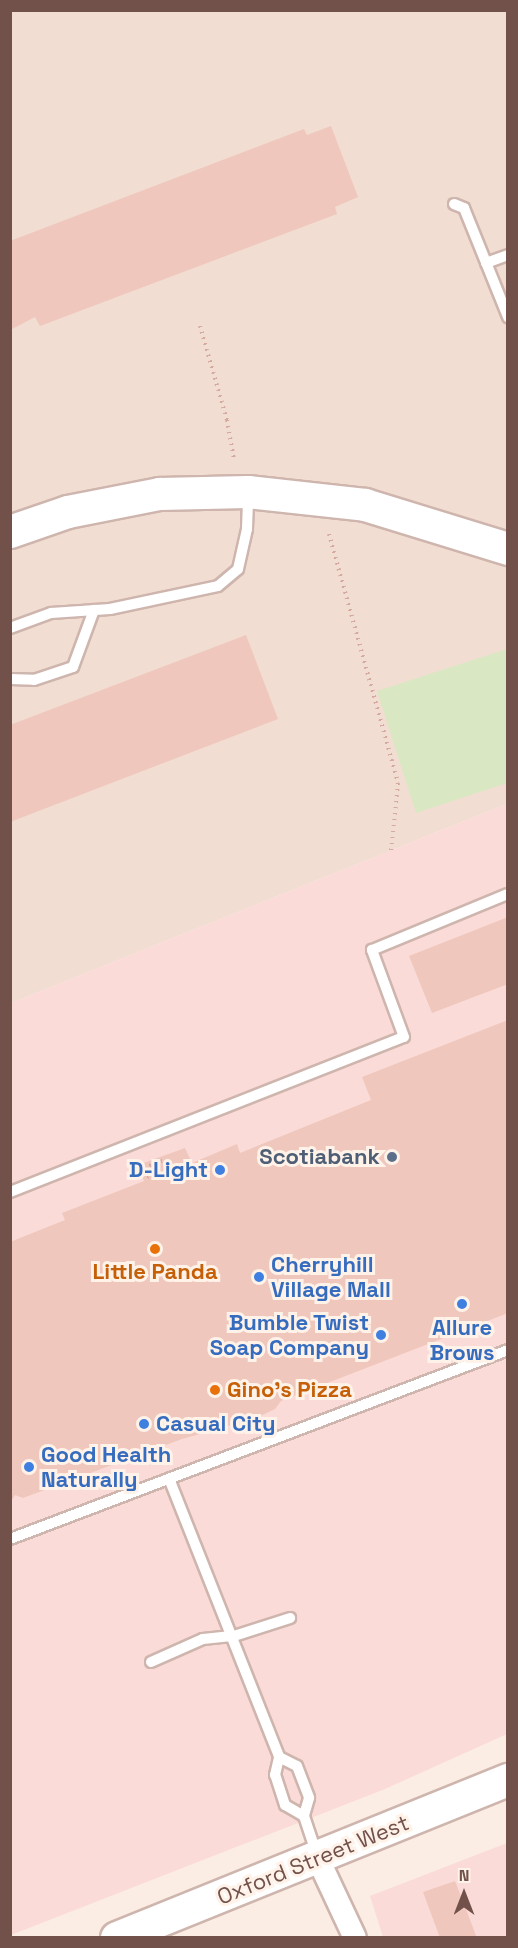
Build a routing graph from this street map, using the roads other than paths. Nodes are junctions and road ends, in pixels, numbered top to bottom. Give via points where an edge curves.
1 (454, 204) dead end
2 (507, 255) edge
3 (486, 263) junction
4 (507, 317) edge
5 (248, 492) junction
6 (10, 532) edge
7 (507, 549) edge
8 (94, 610) junction
9 (10, 628) edge
10 (10, 679) edge
11 (507, 894) edge
12 (10, 1192) edge
13 (507, 1350) edge
14 (170, 1480) junction
15 (10, 1539) edge
16 (290, 1618) dead end
17 (234, 1636) junction
18 (151, 1662) dead end
19 (279, 1757) junction
20 (507, 1780) edge
21 (304, 1816) junction
22 (318, 1859) junction
23 (117, 1938) edge
24 (355, 1938) edge

1 - 3 lane via 464,208
2 - 3 lane
3 - 4 lane
5 - 6 street via 160,494 68,512
5 - 7 street via 364,505
5 - 8 lane via 247,529 238,569 218,586
8 - 9 lane via 51,614
8 - 10 lane via 73,667 34,680
11 - 12 lane via 372,950 404,1037
13 - 14 lane
14 - 15 lane
14 - 17 lane
16 - 17 lane
17 - 18 lane via 203,1639
17 - 19 lane
19 - 21 lane via 275,1775 285,1805
19 - 21 lane via 297,1766 309,1798
20 - 22 street, Oxford Street West
21 - 22 lane
22 - 23 street, Oxford Street West
22 - 24 street

